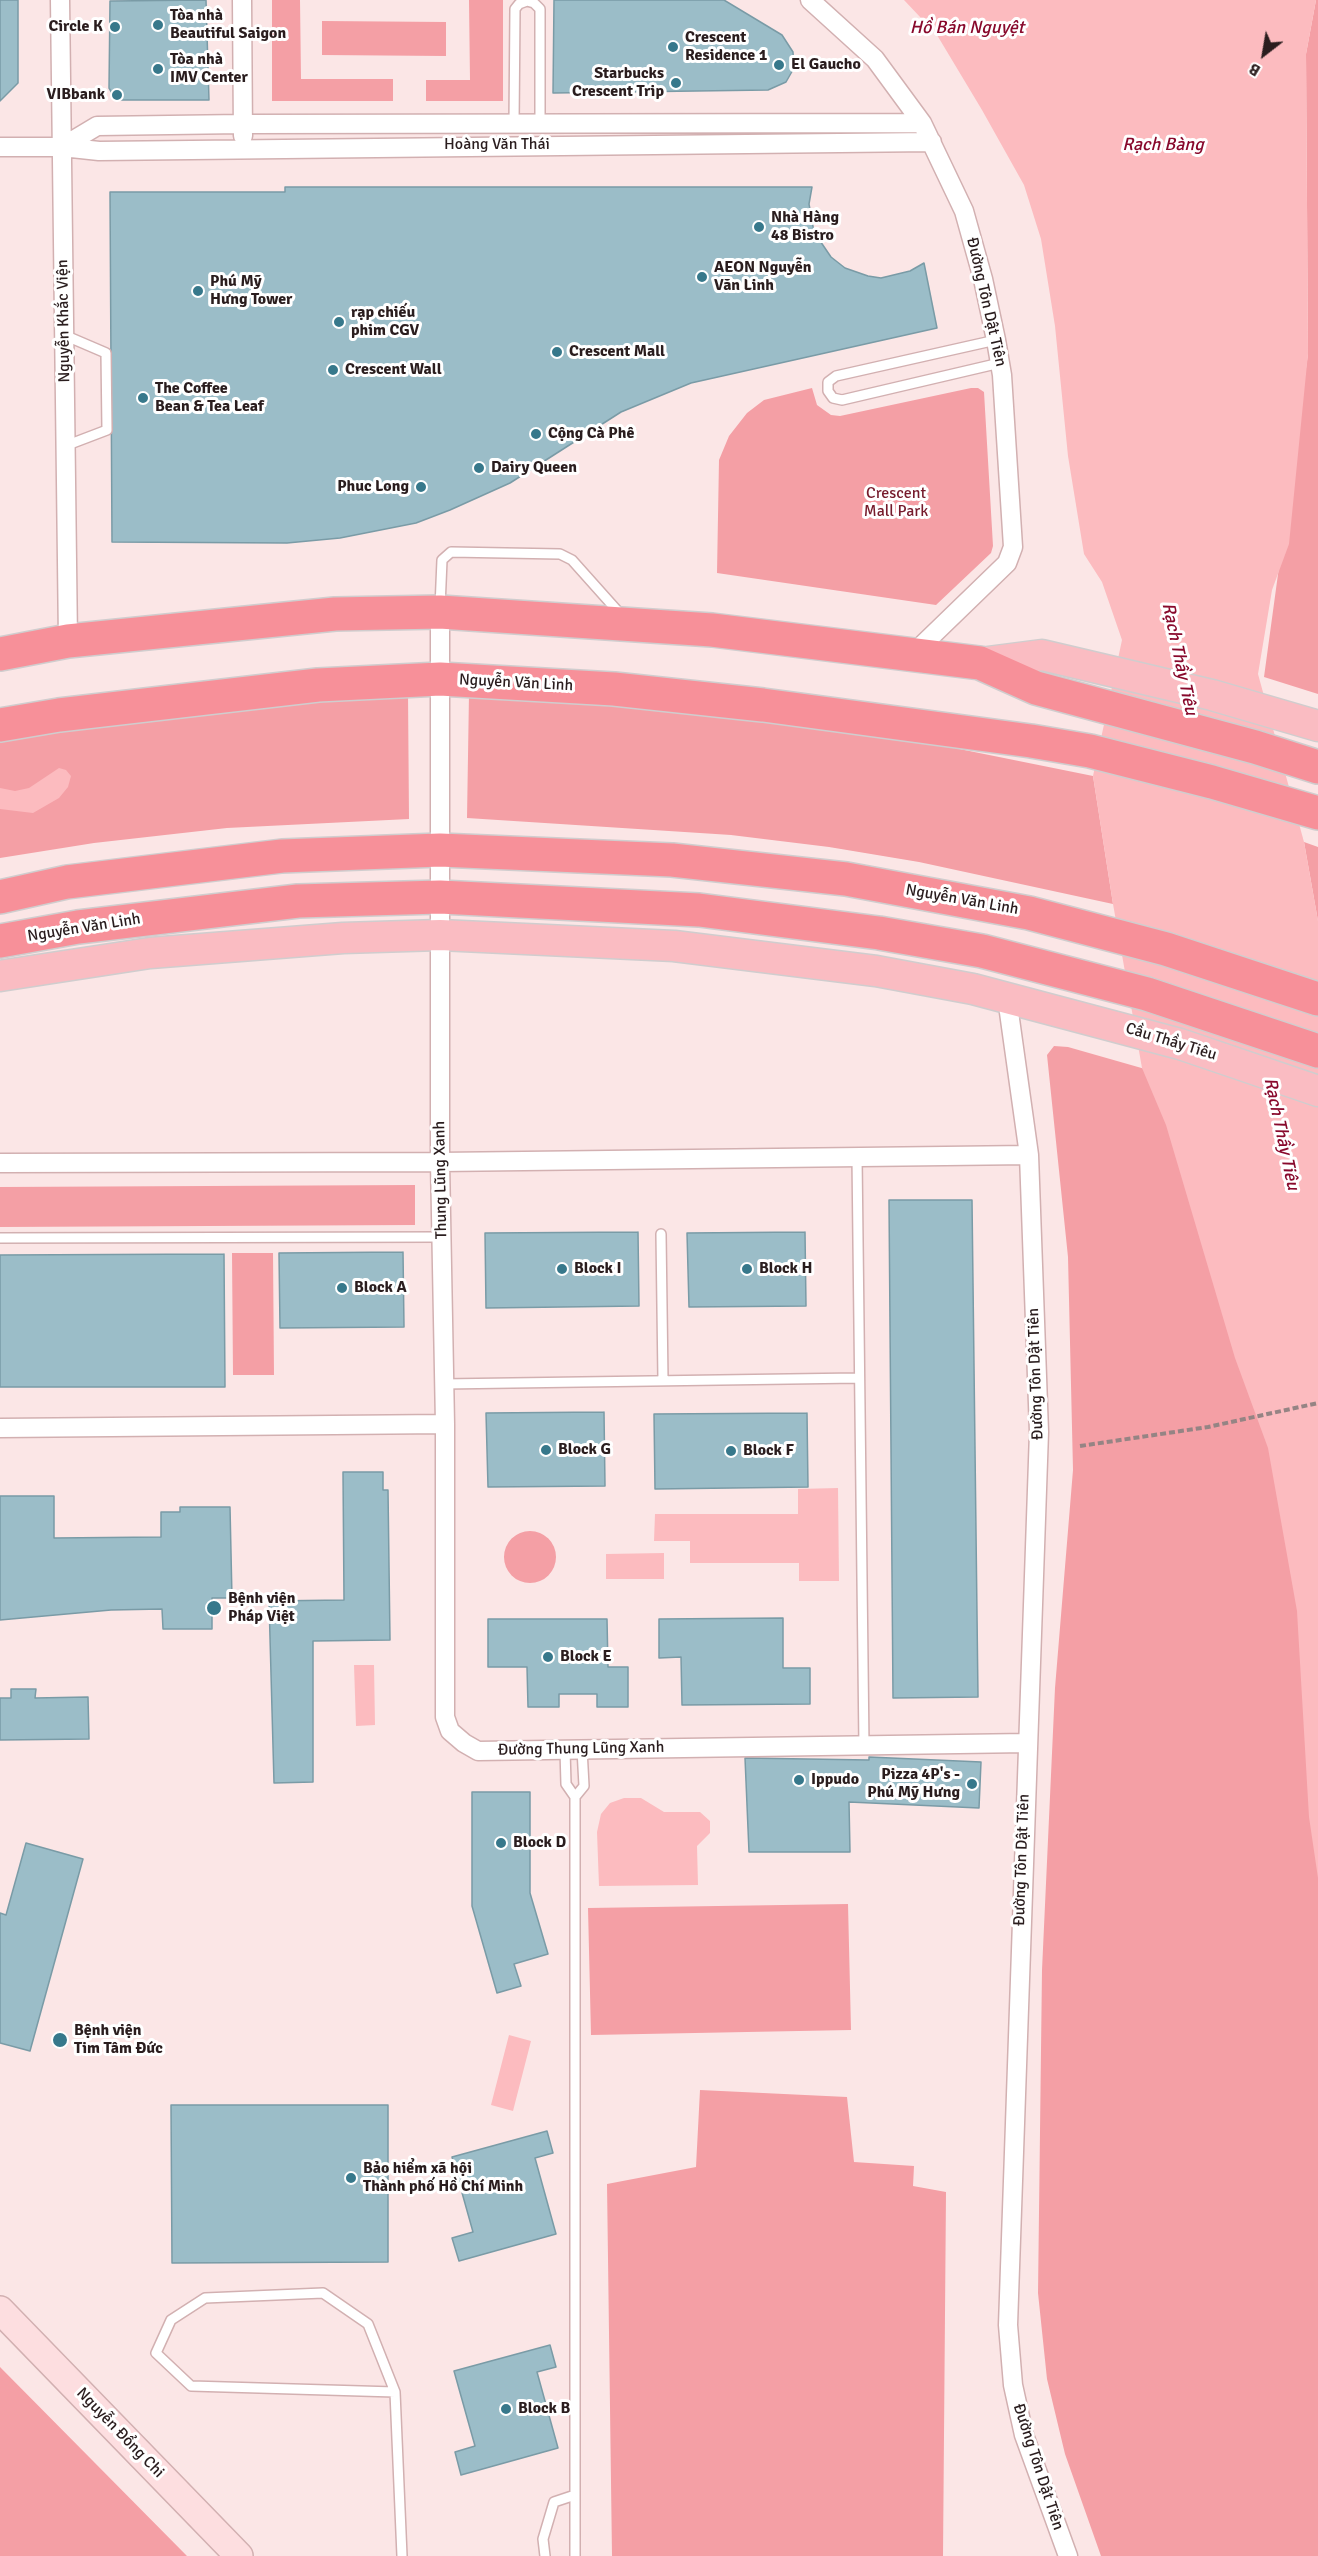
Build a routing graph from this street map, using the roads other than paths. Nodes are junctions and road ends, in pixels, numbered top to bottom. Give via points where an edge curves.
1 (60, 0) edge
2 (242, 0) edge
3 (810, 0) edge
4 (922, 123) junction
5 (242, 124) junction
6 (410, 124) junction
7 (514, 124) junction
8 (540, 124) junction
9 (932, 142) junction
10 (410, 146) junction
11 (0, 147) edge
12 (62, 147) junction
13 (243, 148) junction
14 (64, 335) junction
15 (996, 340) junction
16 (1000, 363) junction
17 (65, 446) junction
18 (440, 612) junction
19 (629, 624) junction
20 (68, 641) junction
21 (0, 654) edge
22 (913, 654) junction
23 (980, 663) junction
24 (440, 679) junction
25 (0, 725) edge
26 (1318, 726) edge
27 (1318, 766) edge
28 (1318, 813) edge
29 (440, 850) junction
30 (0, 897) edge
31 (440, 897) junction
32 (440, 936) junction
33 (0, 941) edge
34 (0, 976) edge
35 (1014, 999) junction
36 (1318, 999) edge
37 (1318, 1051) edge
38 (1318, 1091) edge
39 (1029, 1155) junction
40 (857, 1157) junction
41 (440, 1162) junction
42 (0, 1163) edge
43 (661, 1234) dead end
44 (442, 1237) junction
45 (0, 1238) edge
46 (858, 1378) junction
47 (663, 1380) junction
48 (443, 1384) junction
49 (445, 1424) junction
50 (0, 1428) edge
51 (1027, 1743) junction
52 (864, 1746) junction
53 (573, 1750) junction
54 (575, 1797) junction
55 (0, 2310) edge
56 (395, 2392) junction
57 (575, 2495) junction
58 (240, 2556) edge
59 (402, 2556) edge
60 (545, 2556) edge
61 (575, 2556) edge
62 (1068, 2556) edge

1 - 12 street, Nguyễn Khắc Viện
2 - 5 street
3 - 4 street, Đường Tôn Dật Tiên via 875,60
4 - 8 street, Hoàng Văn Thái
4 - 9 street, Đường Tôn Dật Tiên
5 - 6 street, Hoàng Văn Thái
5 - 12 street, Hoàng Văn Thái via 97,126
5 - 13 street
6 - 7 street, Hoàng Văn Thái
6 - 10 street
7 - 8 street, Hoàng Văn Thái
7 - 8 lane via 515,9 527,1 540,9
9 - 10 street, Hoàng Văn Thái
9 - 15 street, Đường Tôn Dật Tiên via 964,211
10 - 13 street, Hoàng Văn Thái
11 - 12 street, Hoàng Văn Thái
12 - 13 street, Hoàng Văn Thái via 99,151
12 - 14 street, Nguyễn Khắc Viện
14 - 17 street, Nguyễn Khắc Viện
14 - 17 lane via 106,353 107,430
15 - 16 street, Đường Tôn Dật Tiên
15 - 16 lane via 836,376 828,382 828,391 833,398 842,400
16 - 22 street, Đường Tôn Dật Tiên via 1013,547 1007,563
17 - 20 street, Nguyễn Khắc Viện
18 - 19 highway
18 - 19 lane via 442,560 451,552 560,554 572,560
18 - 20 highway via 335,614
18 - 24 street, Thung Lũng Xanh
19 - 22 highway
20 - 21 highway
22 - 23 highway
23 - 26 main road via 1042,656 1212,694
23 - 27 highway via 1036,688
24 - 25 highway, Nguyễn Văn Linh via 318,685
24 - 28 highway, Nguyễn Văn Linh via 614,688 1032,741 1132,760
24 - 29 street, Thung Lũng Xanh
29 - 30 highway, Nguyễn Văn Linh via 263,858 67,882
29 - 31 street, Thung Lũng Xanh
29 - 36 highway, Nguyễn Văn Linh via 739,865 846,879 1029,913 1166,949
31 - 32 street, Thung Lũng Xanh
31 - 33 highway, Nguyễn Văn Linh via 298,901 78,927
31 - 37 highway, Nguyễn Văn Linh via 738,914 931,941 1147,994
32 - 34 main road, Nguyễn Văn Linh via 204,947
32 - 35 main road, Nguyễn Văn Linh via 616,941 772,956 876,971
32 - 41 street, Thung Lũng Xanh
35 - 38 main road, Cầu Thầy Tiêu via 1180,1044
35 - 39 street, Đường Tôn Dật Tiên
39 - 40 street
39 - 51 street, Đường Tôn Dật Tiên via 1039,1432
40 - 41 street
40 - 46 lane
41 - 42 street
41 - 44 street, Thung Lũng Xanh
43 - 47 lane
44 - 45 lane
44 - 48 street, Thung Lũng Xanh
46 - 47 lane
46 - 52 lane
47 - 48 lane
48 - 49 street, Thung Lũng Xanh
49 - 50 street
49 - 53 street, Đường Thung Lũng Xanh via 445,1716 450,1731 478,1751
51 - 52 street, Đường Thung Lũng Xanh
51 - 62 street, Đường Tôn Dật Tiên via 1008,2325 1013,2385 1024,2435
52 - 53 street, Đường Thung Lũng Xanh
53 - 54 lane via 566,1784
53 - 54 lane via 584,1786
54 - 57 lane
55 - 58 street, Nguyễn Đổng Chi
56 - 56 lane via 368,2324 323,2293 205,2298 171,2320 156,2353 190,2386
56 - 59 lane
57 - 60 lane via 554,2502 543,2539
57 - 61 lane

